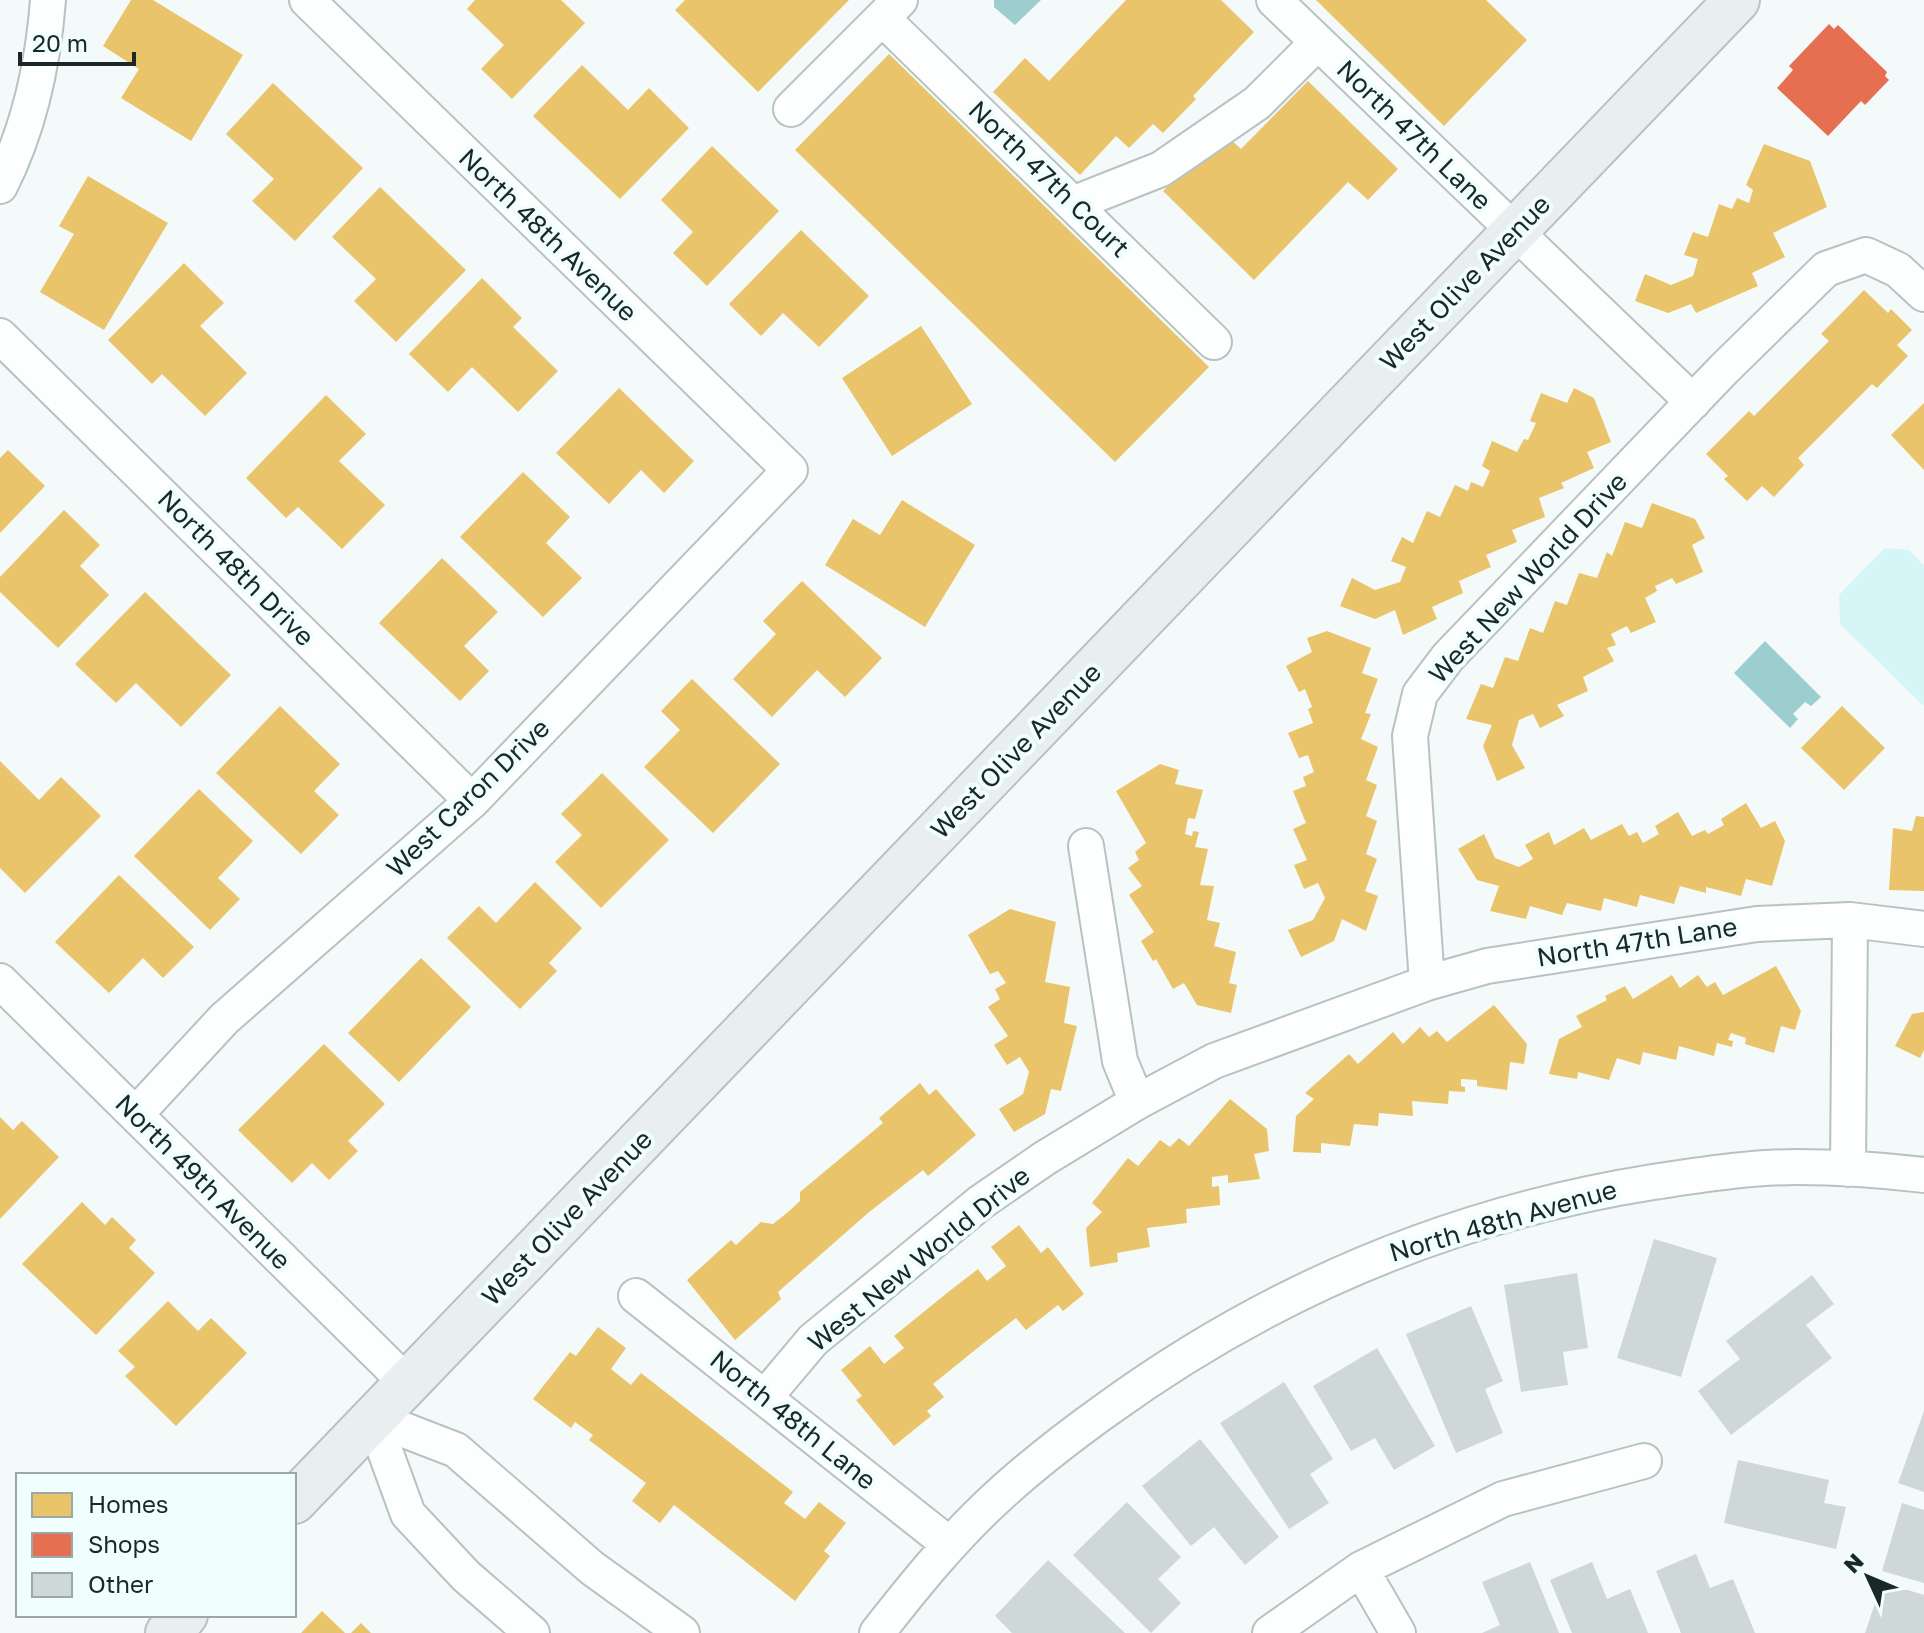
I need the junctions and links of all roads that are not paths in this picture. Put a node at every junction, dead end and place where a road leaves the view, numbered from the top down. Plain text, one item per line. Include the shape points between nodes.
1 (48, 0) edge
2 (307, 0) edge
3 (1274, 0) edge
4 (1737, 0) edge
5 (891, 9) edge
6 (1318, 42) junction
7 (791, 109) dead end
8 (0, 186) edge
9 (1075, 203) junction
10 (1515, 231) junction
11 (1924, 294) edge
12 (0, 336) edge
13 (1214, 342) dead end
14 (1693, 402) junction
15 (790, 470) joint
16 (472, 801) junction
17 (1086, 846) dead end
18 (1850, 920) junction
19 (1924, 929) edge
20 (0, 981) edge
21 (1427, 983) junction
22 (1137, 1102) junction
23 (136, 1114) junction
24 (1848, 1169) junction
25 (1924, 1175) edge
26 (636, 1296) dead end
27 (406, 1382) junction
28 (765, 1397) junction
29 (373, 1418) junction
30 (1644, 1461) dead end
31 (296, 1499) edge
32 (950, 1545) junction
33 (1361, 1569) junction
34 (183, 1617) edge
35 (168, 1633) edge
36 (532, 1633) edge
37 (682, 1633) edge
38 (877, 1633) edge
39 (1270, 1633) edge
40 (1398, 1633) edge

1 - 8 street via 32,104
2 - 15 street, North 48th Avenue
3 - 6 street, North 47th Lane
4 - 10 main road, West Olive Avenue
5 - 7 street
5 - 9 street, North 47th Court
6 - 9 street via 1257,103 1161,169
6 - 10 street, North 47th Lane
9 - 13 street, North 47th Court
10 - 14 street, North 47th Lane
10 - 27 main road, West Olive Avenue
11 - 14 street, West New World Drive via 1898,270 1866,255 1826,269
12 - 16 street, North 48th Drive
14 - 21 street, West New World Drive via 1448,657 1420,694 1410,736
15 - 16 street, West Caron Drive
16 - 23 street, West Caron Drive via 224,1019
17 - 22 street via 1120,1061
18 - 19 street, North 47th Lane
18 - 21 street, North 47th Lane via 1742,926 1487,966
18 - 24 street
20 - 23 street, North 49th Avenue
21 - 22 street, West New World Drive via 1214,1061
22 - 28 street, West New World Drive via 981,1202 813,1340
23 - 27 street, North 49th Avenue
24 - 25 street, North 48th Avenue
24 - 32 street, North 48th Avenue via 1716,1172 1596,1191 1378,1256 1268,1307 1160,1370 1064,1441
26 - 28 street, North 48th Lane
27 - 29 main road, West Olive Avenue
28 - 32 street, North 48th Lane
29 - 31 main road, West Olive Avenue
29 - 36 street via 408,1514 466,1576
29 - 37 street via 456,1450 592,1568
30 - 33 street via 1503,1499
32 - 38 street, North 48th Avenue
33 - 39 street
33 - 40 street
34 - 35 main road

